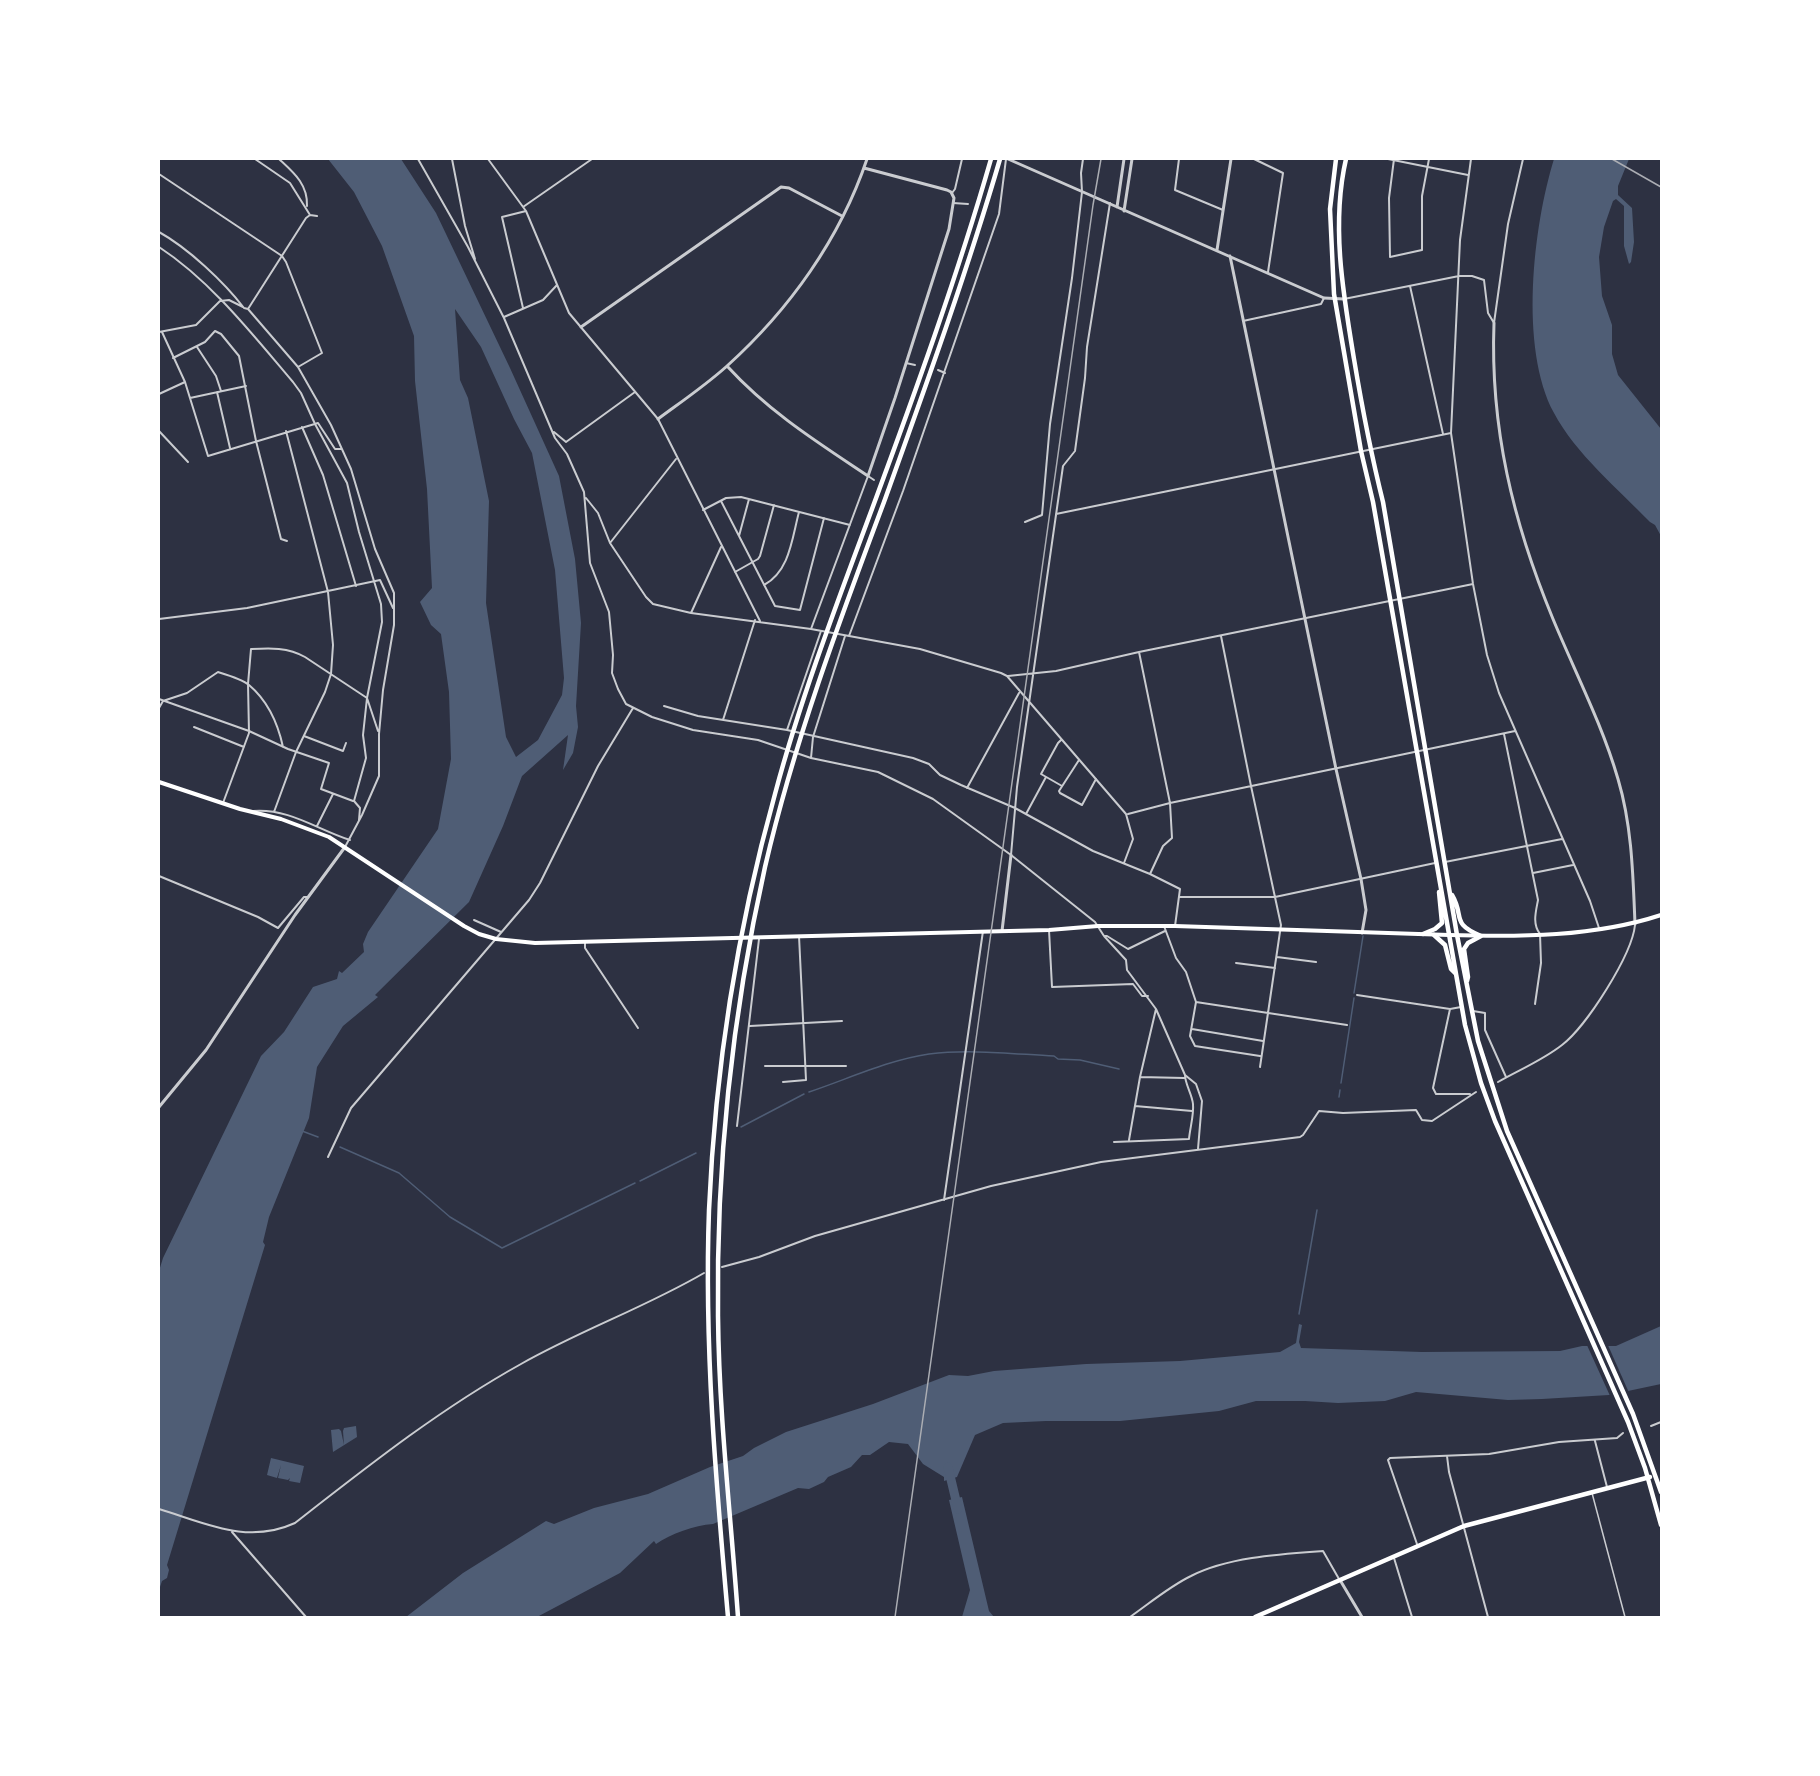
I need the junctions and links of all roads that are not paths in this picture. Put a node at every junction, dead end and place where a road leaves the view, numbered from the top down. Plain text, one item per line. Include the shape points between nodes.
1 (255, 159) edge
2 (279, 159) edge
3 (418, 159) edge
4 (452, 159) edge
5 (488, 159) edge
6 (592, 159) edge
7 (867, 159) edge
8 (962, 159) edge
9 (992, 159) edge
10 (1000, 159) edge
11 (1007, 159) edge
12 (1083, 159) edge
13 (1124, 159) edge
14 (1132, 159) edge
15 (1179, 159) edge
16 (1231, 159) edge
17 (1254, 159) edge
18 (1336, 159) edge
19 (1346, 159) edge
20 (1388, 159) edge
21 (1429, 159) edge
22 (1471, 159) edge
23 (1523, 159) edge
24 (1014, 160) edge
25 (1394, 160) edge
26 (1427, 167) junction
27 (864, 168) junction
28 (159, 174) edge
29 (1468, 175) junction
30 (1082, 192) junction
31 (952, 193) junction
32 (953, 203) junction
33 (1110, 203) junction
34 (968, 204) dead end
35 (523, 207) junction
36 (1117, 207) junction
37 (306, 208) junction
38 (1223, 210) junction
39 (526, 211) junction
40 (994, 211) dead end
41 (1124, 211) junction
42 (999, 214) junction
43 (310, 215) junction
44 (317, 216) dead end
45 (842, 216) junction
46 (159, 232) edge
47 (159, 247) edge
48 (1217, 250) junction
49 (282, 256) junction
50 (1230, 256) junction
51 (476, 262) junction
52 (1268, 272) junction
53 (1459, 276) junction
54 (558, 285) junction
55 (1410, 286) junction
56 (1324, 298) junction
57 (1335, 299) junction
58 (1344, 299) junction
59 (220, 301) junction
60 (244, 308) junction
61 (523, 308) junction
62 (248, 309) junction
63 (504, 318) junction
64 (1243, 321) junction
65 (1494, 323) junction
66 (581, 327) junction
67 (161, 332) edge
68 (197, 347) junction
69 (173, 358) junction
70 (906, 363) junction
71 (915, 365) dead end
72 (727, 366) junction
73 (298, 367) junction
74 (938, 370) dead end
75 (945, 374) junction
76 (184, 382) junction
77 (246, 386) junction
78 (221, 391) junction
79 (217, 392) junction
80 (635, 392) junction
81 (159, 394) edge
82 (190, 398) junction
83 (658, 419) junction
84 (315, 423) junction
85 (302, 427) junction
86 (552, 430) junction
87 (159, 431) edge
88 (286, 431) junction
89 (1451, 433) junction
90 (1443, 434) junction
91 (256, 441) junction
92 (230, 449) junction
93 (342, 450) junction
94 (1369, 450) junction
95 (1361, 451) junction
96 (676, 459) junction
97 (188, 462) dead end
98 (1275, 469) junction
99 (868, 476) junction
100 (874, 480) dead end
101 (585, 497) junction
102 (749, 499) junction
103 (721, 501) junction
104 (774, 505) junction
105 (704, 510) junction
106 (799, 512) junction
107 (1056, 514) junction
108 (824, 518) junction
109 (1024, 522) dead end
110 (850, 525) junction
111 (739, 536) junction
112 (287, 541) dead end
113 (610, 543) junction
114 (722, 546) junction
115 (752, 563) junction
116 (735, 572) junction
117 (374, 582) junction
118 (1473, 584) junction
119 (764, 585) junction
120 (356, 586) junction
121 (328, 592) junction
122 (1400, 599) junction
123 (1390, 601) junction
124 (393, 609) junction
125 (691, 613) junction
126 (159, 619) edge
127 (1306, 619) junction
128 (755, 621) junction
129 (760, 622) junction
130 (811, 629) junction
131 (821, 631) junction
132 (845, 636) junction
133 (849, 636) junction
134 (1221, 636) junction
135 (1139, 652) junction
136 (1033, 673) junction
137 (331, 674) junction
138 (1007, 676) junction
139 (248, 684) junction
140 (1020, 692) junction
141 (367, 698) junction
142 (159, 699) edge
143 (164, 700) junction
144 (1029, 703) junction
145 (664, 706) dead end
146 (159, 708) edge
147 (633, 708) junction
148 (723, 720) junction
149 (194, 727) dead end
150 (787, 730) junction
151 (249, 731) junction
152 (1515, 732) junction
153 (379, 734) junction
154 (1504, 734) junction
155 (304, 736) junction
156 (813, 737) junction
157 (1061, 740) junction
158 (345, 743) dead end
159 (244, 747) junction
160 (283, 747) junction
161 (1427, 751) junction
162 (296, 752) junction
163 (1417, 753) junction
164 (811, 758) junction
165 (1078, 760) junction
166 (1336, 769) junction
167 (1046, 777) junction
168 (1096, 779) junction
169 (161, 782) edge
170 (1062, 786) junction
171 (1251, 786) junction
172 (159, 788) edge
173 (968, 788) junction
174 (333, 794) junction
175 (354, 801) junction
176 (1170, 802) junction
177 (223, 803) junction
178 (1015, 808) junction
179 (248, 811) junction
180 (274, 812) junction
181 (1026, 814) junction
182 (1126, 814) junction
183 (359, 820) junction
184 (317, 825) junction
185 (1562, 839) junction
186 (350, 840) junction
187 (1527, 845) junction
188 (345, 847) junction
189 (1011, 855) junction
190 (1445, 862) junction
191 (1124, 863) junction
192 (1436, 863) junction
193 (1573, 865) junction
194 (1533, 873) junction
195 (1150, 874) junction
196 (159, 876) edge
197 (1361, 879) junction
198 (1440, 883) junction
199 (1450, 892) junction
200 (308, 897) junction
201 (1180, 897) junction
202 (1275, 897) junction
203 (1661, 915) edge
204 (474, 920) dead end
205 (1635, 924) junction
206 (1098, 926) junction
207 (1175, 926) junction
208 (1165, 928) junction
209 (1049, 930) junction
210 (1281, 930) junction
211 (1600, 930) junction
212 (983, 931) junction
213 (1002, 931) junction
214 (501, 932) junction
215 (1362, 933) junction
216 (1540, 933) junction
217 (1423, 934) junction
218 (1434, 935) junction
219 (1449, 935) junction
220 (1457, 935) junction
221 (759, 936) junction
222 (799, 936) junction
223 (1104, 936) junction
224 (1481, 936) junction
225 (496, 939) junction
226 (585, 943) junction
227 (1277, 957) junction
228 (1316, 962) dead end
229 (1236, 963) dead end
230 (1275, 968) junction
231 (1456, 974) junction
232 (1466, 984) junction
233 (1357, 995) dead end
234 (1148, 996) junction
235 (1196, 1002) junction
236 (1535, 1004) dead end
237 (1461, 1007) junction
238 (1156, 1009) junction
239 (1449, 1009) junction
240 (1471, 1011) junction
241 (1268, 1013) junction
242 (842, 1021) dead end
243 (803, 1023) junction
244 (1347, 1025) dead end
245 (750, 1026) junction
246 (638, 1028) dead end
247 (1192, 1029) junction
248 (1264, 1041) junction
249 (1261, 1056) junction
250 (765, 1066) dead end
251 (805, 1066) junction
252 (846, 1066) dead end
253 (1260, 1067) dead end
254 (1140, 1077) junction
255 (1185, 1077) junction
256 (1506, 1077) junction
257 (783, 1082) dead end
258 (1498, 1082) dead end
259 (1476, 1092) dead end
260 (1471, 1094) junction
261 (1135, 1106) junction
262 (159, 1107) edge
263 (1193, 1111) junction
264 (737, 1126) dead end
265 (1129, 1140) junction
266 (1114, 1142) dead end
267 (1198, 1149) junction
268 (328, 1157) dead end
269 (944, 1200) junction
270 (722, 1267) dead end
271 (704, 1273) dead end
272 (1661, 1422) edge
273 (1651, 1426) dead end
274 (1623, 1433) dead end
275 (1595, 1441) junction
276 (1447, 1456) junction
277 (1658, 1475) edge
278 (1648, 1477) junction
279 (1607, 1488) junction
280 (1661, 1492) edge
281 (1592, 1493) junction
282 (159, 1509) edge
283 (1661, 1525) edge
284 (1464, 1526) junction
285 (232, 1532) junction
286 (1418, 1547) junction
287 (1394, 1558) junction
288 (1340, 1580) junction
289 (306, 1617) edge
290 (728, 1617) edge
291 (738, 1617) edge
292 (1130, 1617) edge
293 (1255, 1617) edge
294 (1362, 1617) edge
295 (1412, 1617) edge
296 (1488, 1617) edge
297 (1625, 1617) edge

1 - 37 street via 290,183
2 - 37 street via 301,182
3 - 51 street
4 - 51 street
5 - 35 street
6 - 35 street
7 - 27 street
8 - 31 street
9 - 290 highway via 953,282 828,626 785,759 736,965 716,1107 709,1213 711,1369
10 - 291 highway via 961,285 837,628 794,761 745,967 724,1119 718,1214 722,1421
11 - 24 street
11 - 42 street
12 - 30 street
13 - 36 street
14 - 41 street
15 - 38 street via 1175,190
16 - 38 street
17 - 52 street via 1282,172
18 - 57 highway via 1330,208
19 - 58 highway via 1339,208
20 - 25 street
21 - 26 street
22 - 29 street
23 - 65 street via 1508,224
24 - 30 street
25 - 26 street
25 - 26 street via 1389,198 1390,257 1422,250 1422,196
26 - 29 street
27 - 31 street
27 - 45 street
28 - 49 street
29 - 53 street
30 - 33 street
30 - 109 street via 1050,424 1042,515
31 - 32 street
32 - 34 street
32 - 70 street via 946,239
33 - 36 street
33 - 107 street via 1075,451 1063,466
35 - 39 street
36 - 41 street
37 - 43 street
38 - 48 street
39 - 54 street
39 - 61 street via 502,217
40 - 42 street
41 - 48 street
42 - 75 street
43 - 44 street
43 - 49 street
45 - 66 street via 781,187
45 - 72 street via 794,293
46 - 60 street via 214,276
47 - 59 street
48 - 50 street
49 - 62 street
49 - 73 street via 322,353
50 - 52 street
50 - 64 street
51 - 63 street
52 - 56 street
53 - 55 street
53 - 65 street via 1484,280 1488,313
53 - 89 street
54 - 61 street via 543,300
54 - 66 street via 569,313
55 - 58 street
55 - 90 street
56 - 57 street
56 - 64 street via 1321,304
57 - 58 street
57 - 95 highway
58 - 94 highway
59 - 60 street via 229,300
59 - 67 street via 196,325
59 - 84 street via 293,382
60 - 62 street
61 - 63 street
62 - 73 street
63 - 86 street
64 - 98 street
65 - 205 street via 1497,411 1511,495 1539,584 1618,779 1630,837
66 - 80 street
67 - 69 street
68 - 69 street
68 - 77 street via 215,331 221,334 237,351
68 - 78 street
69 - 76 street
70 - 71 street
70 - 99 street
72 - 83 street
72 - 99 street via 749,391 785,421
73 - 93 street
74 - 75 street
75 - 133 street
76 - 81 street
76 - 82 street
77 - 78 street
77 - 91 street
78 - 79 street
79 - 82 street
79 - 92 street
80 - 83 street
80 - 86 street via 566,442
82 - 92 street via 208,456
83 - 96 street
84 - 85 street
84 - 93 street via 322,427 335,449
84 - 117 street via 347,483
85 - 88 street
85 - 120 street via 323,476
86 - 101 street
87 - 97 street
88 - 91 street
88 - 121 street
89 - 90 street
89 - 118 street
90 - 94 street
91 - 92 street
91 - 112 street via 281,539
93 - 124 street via 394,593
94 - 95 street
94 - 122 highway via 1383,502
95 - 98 street
95 - 123 highway
96 - 105 street
96 - 113 street
98 - 107 street
98 - 127 street
99 - 100 street
99 - 110 street
101 - 113 street via 598,513
101 - 147 street via 590,563 609,612 612,673 626,704
102 - 103 street via 731,497
102 - 104 street
102 - 111 street
103 - 105 street
103 - 111 street
104 - 106 street
104 - 115 street via 762,552
105 - 114 street
106 - 108 street
106 - 119 street via 782,570
107 - 136 street
108 - 110 street
108 - 119 street via 800,610 775,606
110 - 130 street
111 - 115 street
113 - 125 street via 653,604
114 - 116 street
114 - 125 street
115 - 116 street
115 - 119 street
116 - 129 street
117 - 120 street
117 - 124 street via 380,580
117 - 141 street via 382,622
118 - 122 street
118 - 152 street via 1487,655
120 - 121 street
121 - 126 street via 247,608
121 - 137 street via 333,627
122 - 123 street
122 - 161 highway
123 - 127 street
123 - 163 highway
124 - 153 street
125 - 128 street
127 - 134 street
127 - 166 street
128 - 129 street
128 - 148 street
129 - 130 street
130 - 131 street
131 - 132 street
131 - 150 street
132 - 133 street
132 - 156 street
133 - 138 street via 921,649
134 - 135 street
134 - 171 street
135 - 136 street
135 - 176 street
136 - 138 street
136 - 144 street
137 - 139 street via 296,652 250,649
137 - 141 street
137 - 155 street
138 - 140 street
139 - 143 street via 218,672 187,693
139 - 151 street
139 - 160 street via 272,713
140 - 144 street
140 - 173 street
141 - 153 street
141 - 175 street via 363,735 366,758
142 - 143 street
143 - 146 street
143 - 151 street
144 - 157 street
144 - 178 street
145 - 148 street
147 - 164 street via 693,730 758,740
147 - 214 street via 598,766 540,883
148 - 150 street
149 - 159 street
150 - 156 street
151 - 159 street
151 - 160 street
152 - 154 street
152 - 185 street
153 - 183 street via 379,776
154 - 161 street
154 - 187 street
155 - 158 street via 343,751
155 - 162 street
156 - 164 street
156 - 173 street via 913,758
157 - 165 street
157 - 167 street via 1041,771
159 - 177 street
160 - 162 street
161 - 163 street
161 - 190 highway
162 - 174 street via 329,763 321,789
162 - 180 street
163 - 166 street
163 - 192 highway
164 - 189 street via 878,772 933,799
165 - 168 street
165 - 170 street
166 - 171 street
166 - 197 street
167 - 170 street
167 - 181 street
168 - 170 street via 1082,805 1060,793
168 - 182 street
169 - 172 street
169 - 177 main road
171 - 176 street
171 - 202 street
173 - 178 street
174 - 175 street
174 - 184 street
175 - 183 street via 360,808
176 - 182 street
176 - 195 street via 1172,838 1163,846
177 - 179 main road
178 - 181 street
178 - 189 street
179 - 180 street
179 - 188 main road via 281,819
180 - 184 street
181 - 191 street via 1093,851
182 - 191 street via 1132,839
183 - 186 street
184 - 186 street
185 - 187 street
185 - 193 street
186 - 188 street
187 - 190 street
187 - 194 street
188 - 200 street
188 - 225 main road via 464,926
189 - 206 street
189 - 213 street
190 - 199 highway
191 - 195 street
192 - 197 street
192 - 198 highway
193 - 194 street
193 - 211 street
194 - 216 street
195 - 201 street via 1180,889
196 - 200 street via 278,928 303,897
197 - 202 street
197 - 215 street via 1366,910
198 - 217 highway via 1442,923
198 - 219 highway
199 - 220 highway
199 - 224 highway via 1459,922
200 - 262 street via 206,1050
201 - 202 street
201 - 207 street
202 - 210 street
203 - 205 main road
204 - 214 street
205 - 211 main road
205 - 256 street via 1630,943 1606,989 1569,1040
206 - 208 main road
206 - 209 main road
206 - 223 street
207 - 208 main road
207 - 210 main road
208 - 223 street via 1128,949
208 - 235 street
209 - 213 main road
209 - 234 street via 1052,987 1133,984 1142,996
210 - 215 main road
210 - 227 street
211 - 216 main road
212 - 213 main road
212 - 222 main road
212 - 269 street
214 - 225 street
215 - 217 main road
216 - 224 main road
216 - 236 street via 1541,963
217 - 218 main road
218 - 219 main road
218 - 231 highway via 1445,945
219 - 220 main road
219 - 231 highway
220 - 224 main road
220 - 232 highway
221 - 222 main road
221 - 226 main road
221 - 245 street
222 - 243 street
223 - 234 street
224 - 232 highway via 1464,949
225 - 226 main road
225 - 268 street via 351,1108
226 - 246 street
227 - 228 street
227 - 230 street
229 - 230 street
230 - 241 street
231 - 237 highway
232 - 240 highway
233 - 239 street
234 - 238 street
235 - 241 street
235 - 247 street
237 - 239 street
237 - 278 highway via 1491,1112 1626,1416
238 - 254 street
238 - 255 street
239 - 260 street via 1433,1088 1436,1094
240 - 256 street via 1485,1013 1485,1030
240 - 277 highway via 1498,1107 1520,1163
241 - 244 street
241 - 248 street
242 - 243 street
243 - 245 street
243 - 251 street
245 - 264 street
247 - 248 street
247 - 249 street via 1191,1041 1196,1046
248 - 249 street
249 - 253 street
250 - 251 street
251 - 252 street
251 - 257 street via 806,1080
254 - 255 street
254 - 261 street
255 - 263 street
255 - 267 street via 1196,1084 1202,1101
256 - 258 street
259 - 260 street
260 - 267 street via 1432,1121 1422,1120 1416,1110 1319,1111 1300,1137
261 - 263 street
261 - 265 street
263 - 265 street via 1189,1139
265 - 266 street
267 - 269 street via 1101,1162
269 - 270 street
271 - 285 street via 483,1387 407,1437 295,1523 265,1532
272 - 273 street
274 - 275 street via 1617,1438
275 - 276 street
275 - 279 street
276 - 284 street
276 - 286 street via 1388,1460
277 - 278 highway
277 - 280 highway
278 - 279 highway
278 - 283 highway
279 - 281 highway
281 - 284 highway
281 - 297 lane
282 - 285 street
284 - 286 highway
284 - 296 street
285 - 289 street
286 - 287 highway
287 - 288 highway
287 - 295 street
288 - 292 street via 1323,1551 1253,1559 1191,1576
288 - 293 highway
288 - 294 street

